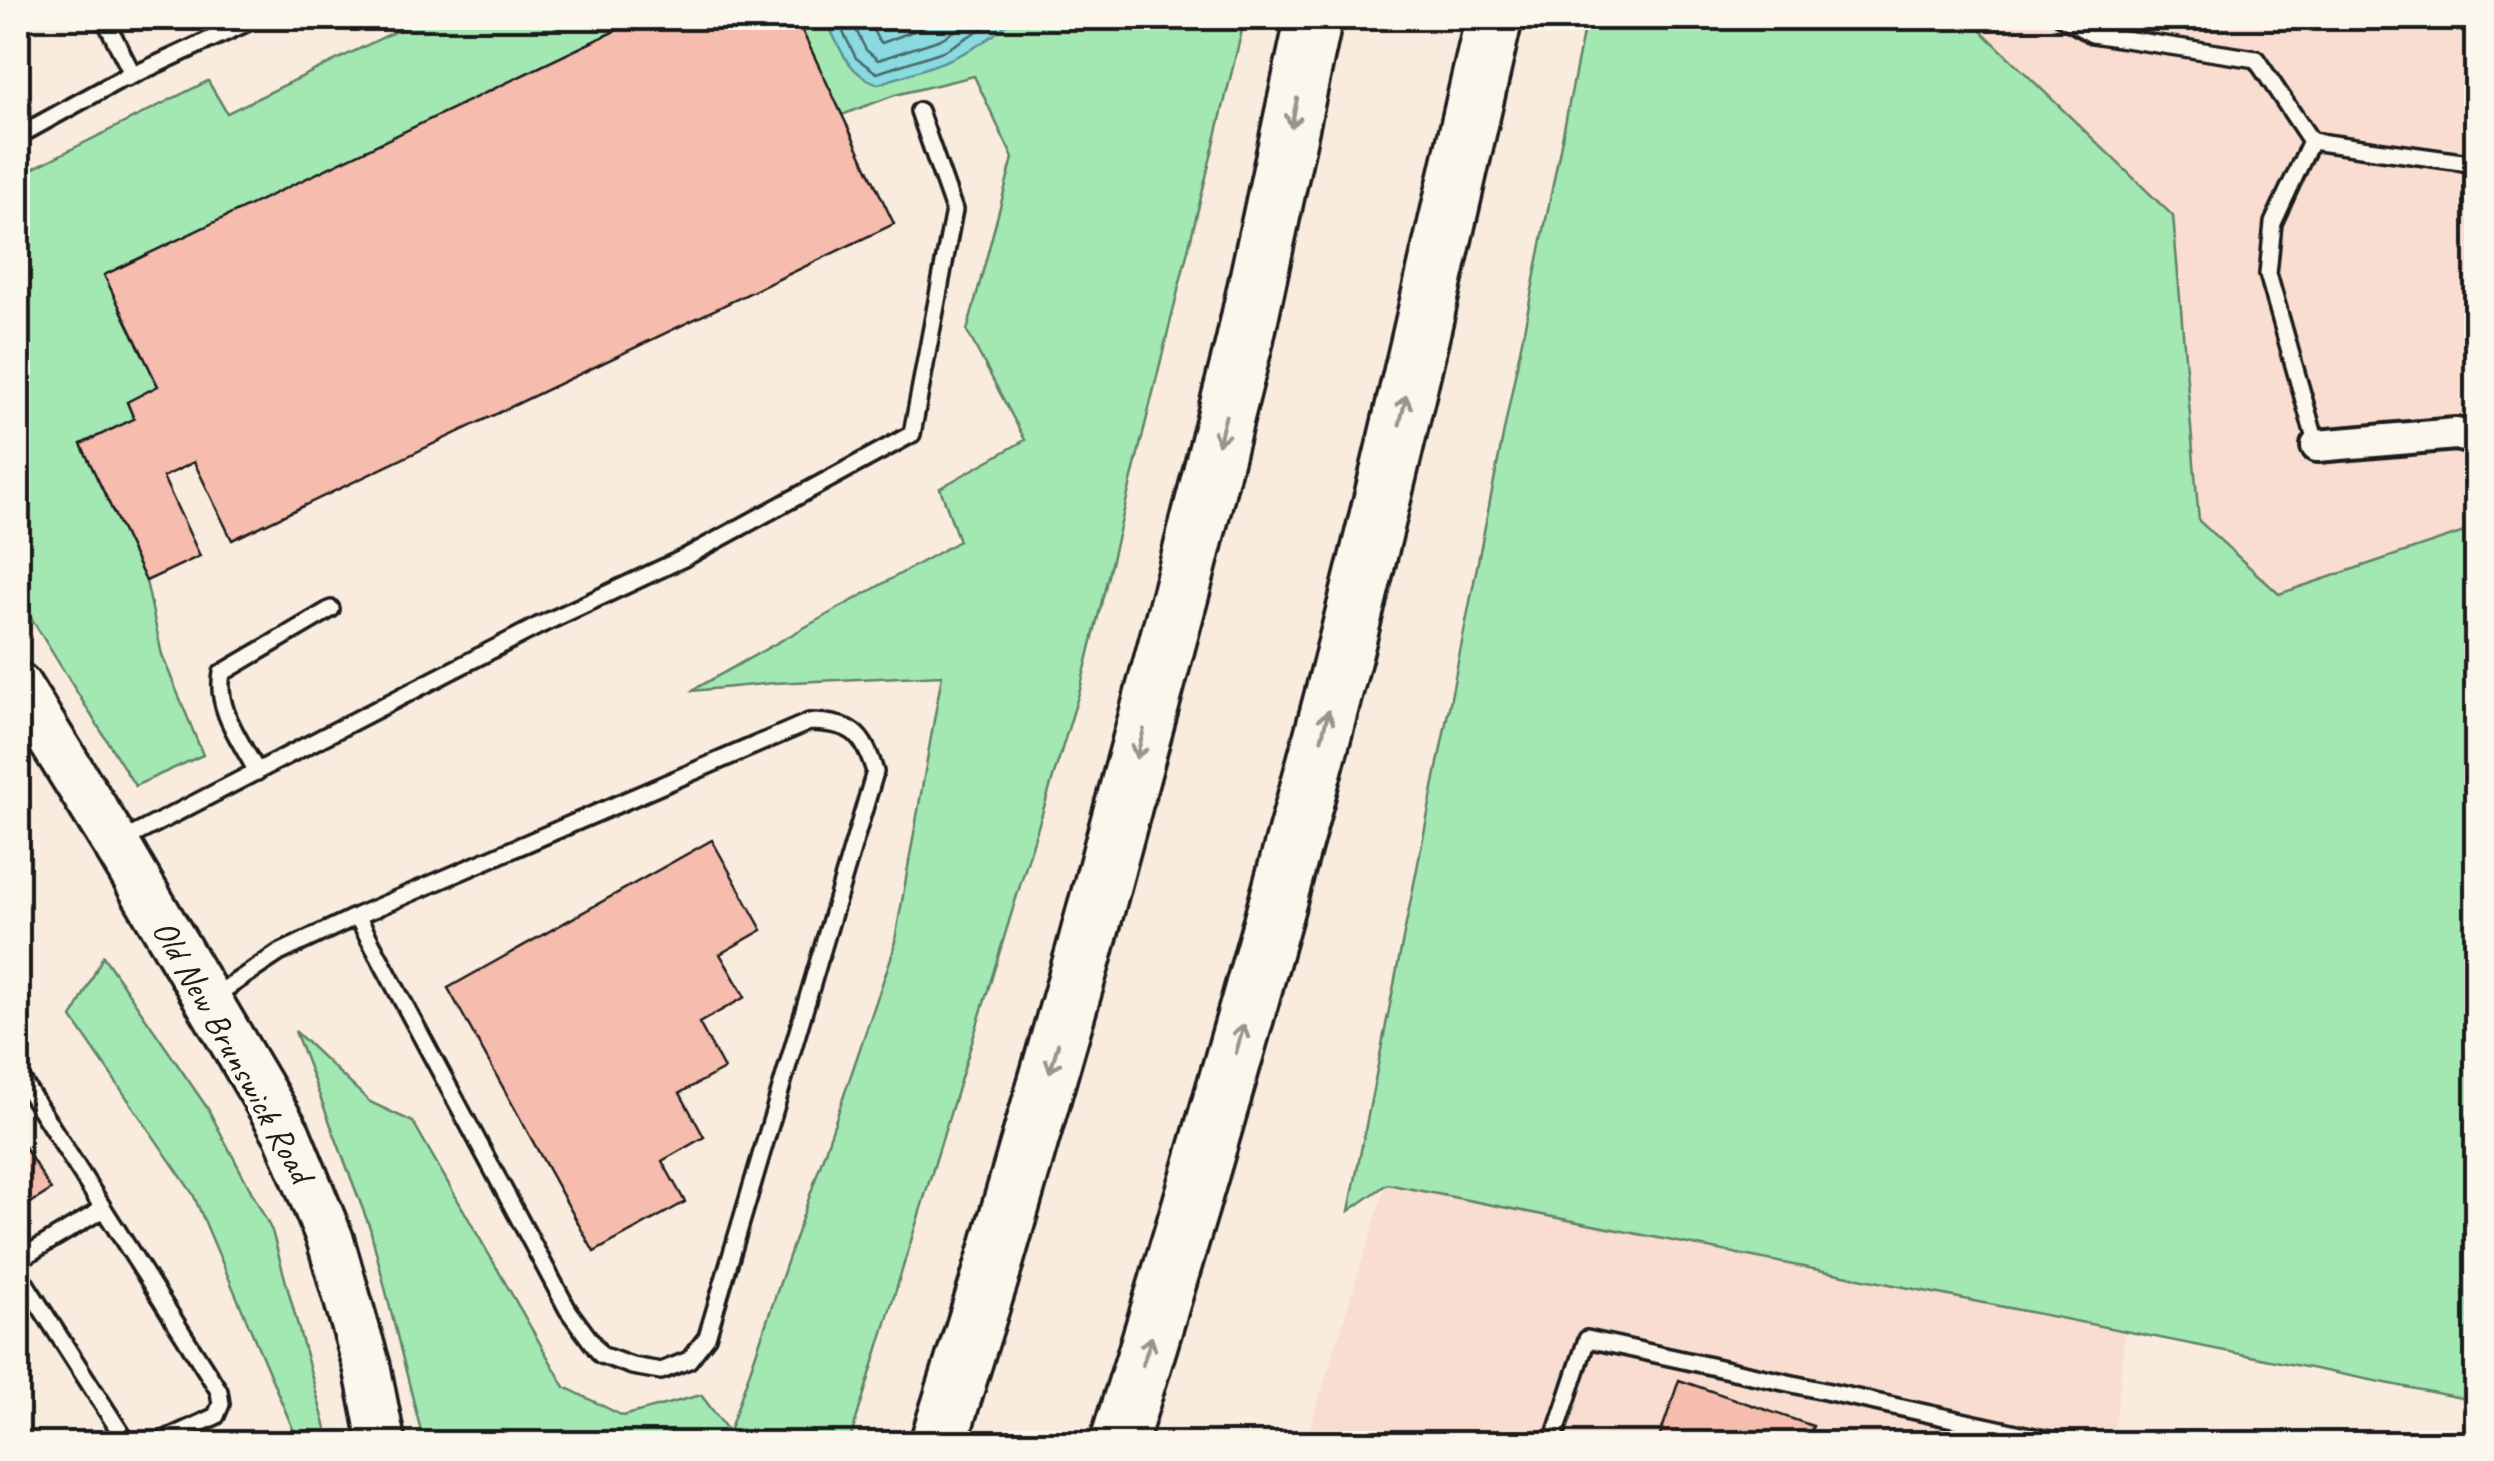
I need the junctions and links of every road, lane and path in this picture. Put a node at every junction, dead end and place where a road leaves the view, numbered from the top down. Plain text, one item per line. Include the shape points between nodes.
1 (104, 18) edge
2 (257, 18) edge
3 (1314, 18) edge
4 (1494, 18) edge
5 (2064, 18) edge
6 (110, 86) junction
7 (919, 111) dead end
8 (18, 136) edge
9 (2312, 141) junction
10 (2476, 164) edge
11 (2476, 438) edge
12 (2316, 446) joint
13 (332, 610) dead end
14 (18, 686) edge
15 (257, 772) junction
16 (116, 844) junction
17 (357, 916) junction
18 (209, 999) junction
19 (18, 1074) edge
20 (104, 1209) junction
21 (18, 1260) edge
22 (18, 1272) edge
23 (128, 1444) edge
24 (155, 1444) edge
25 (382, 1444) edge
26 (938, 1444) edge
27 (1118, 1444) edge
28 (1552, 1444) edge
29 (2067, 1444) edge

1 - 6 lane via 132,73
2 - 6 lane
3 -> 26 highway via 1244,344 1186,573 1084,953
27 -> 4 highway via 1319,750
5 - 9 lane via 2092,34 2256,59
6 - 8 lane
7 - 15 lane via 954,210 912,434 684,558
9 - 10 lane
9 - 12 lane via 2273,223 2268,274
11 - 12 street
13 - 15 lane via 222,673 225,712
14 - 16 main road, Old New Brunswick Road
15 - 16 lane
16 - 18 main road, Old New Brunswick Road
17 - 17 lane via 809,722 850,728 868,746 875,772 870,790 707,1336 689,1360 661,1370 600,1354 568,1310
17 - 18 lane
18 - 25 main road, Old New Brunswick Road via 286,1134 330,1239
19 - 20 lane
20 - 21 lane
20 - 24 lane via 220,1391 216,1416
22 - 23 lane
28 - 29 lane via 1586,1338

